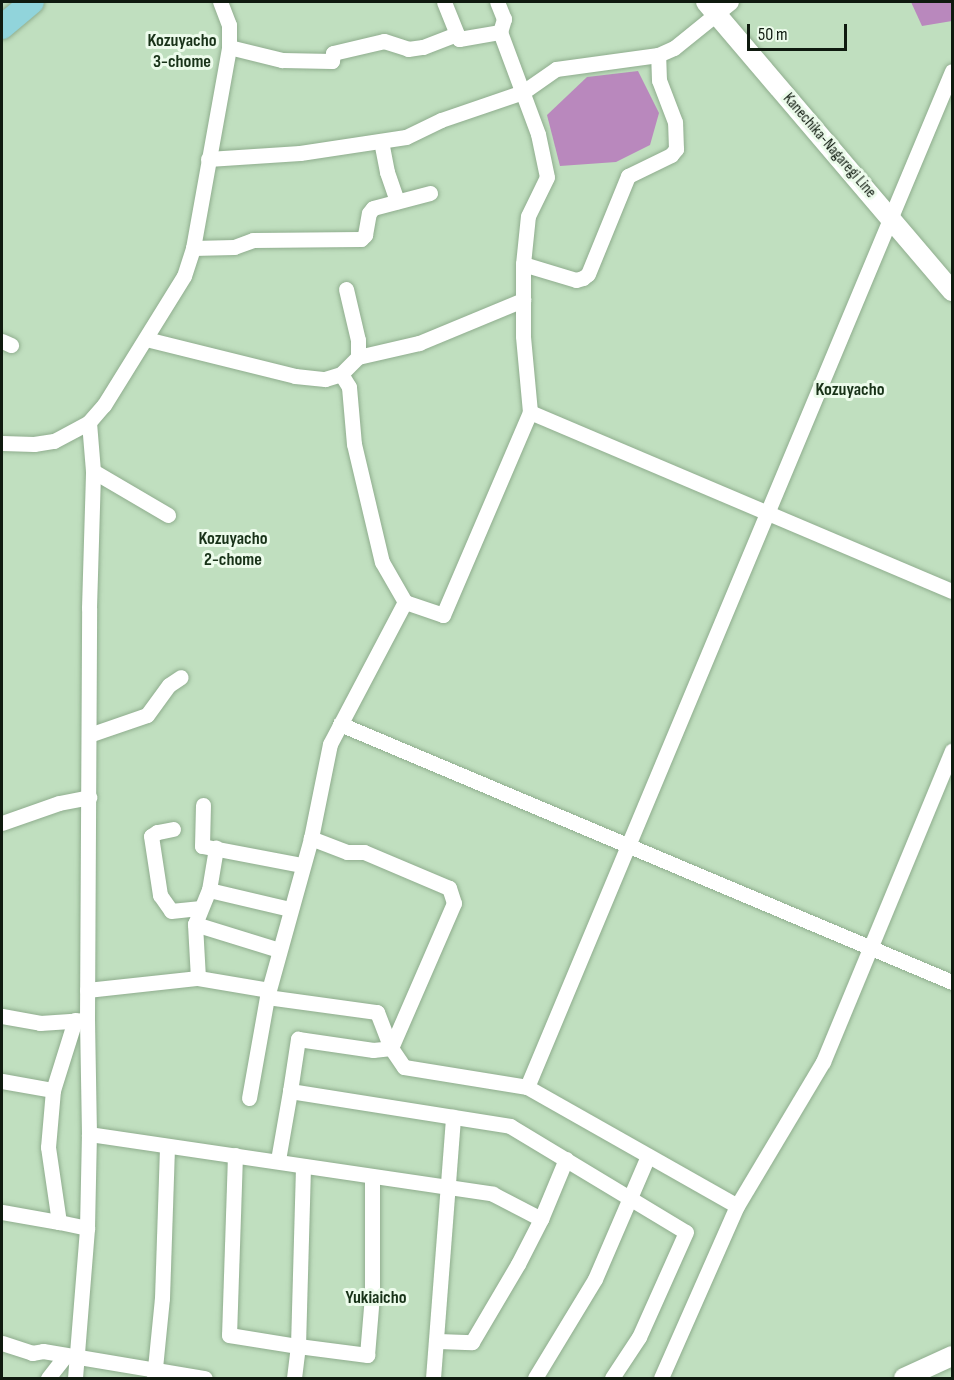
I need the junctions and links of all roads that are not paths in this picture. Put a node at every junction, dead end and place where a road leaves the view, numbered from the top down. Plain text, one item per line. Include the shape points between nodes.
1 (32, 2) edge
2 (220, 2) edge
3 (444, 2) edge
4 (497, 2) edge
5 (718, 6) edge
6 (2, 27) edge
7 (500, 32) junction
8 (457, 34) junction
9 (229, 47) junction
10 (658, 55) junction
11 (952, 71) edge
12 (523, 92) junction
13 (381, 141) junction
14 (208, 159) junction
15 (430, 193) dead end
16 (398, 201) junction
17 (891, 218) junction
18 (193, 248) junction
19 (523, 264) junction
20 (346, 289) dead end
21 (952, 291) edge
22 (523, 300) junction
23 (146, 339) junction
24 (358, 357) junction
25 (341, 374) junction
26 (530, 412) junction
27 (89, 422) junction
28 (2, 442) edge
29 (93, 471) junction
30 (168, 515) dead end
31 (768, 515) junction
32 (952, 591) edge
33 (405, 602) junction
34 (181, 677) dead end
35 (340, 724) junction
36 (89, 735) junction
37 (952, 751) edge
38 (89, 797) junction
39 (203, 805) dead end
40 (2, 823) edge
41 (173, 829) dead end
42 (311, 838) junction
43 (630, 846) junction
44 (216, 848) junction
45 (302, 865) junction
46 (209, 890) junction
47 (201, 908) junction
48 (290, 909) junction
49 (195, 924) junction
50 (871, 948) junction
51 (279, 950) junction
52 (198, 978) junction
53 (952, 982) edge
54 (87, 990) junction
55 (268, 993) junction
56 (2, 1016) edge
57 (81, 1020) junction
58 (391, 1047) junction
59 (2, 1081) edge
60 (527, 1087) junction
61 (53, 1090) junction
62 (290, 1091) junction
63 (249, 1098) dead end
64 (453, 1117) junction
65 (89, 1134) junction
66 (167, 1146) junction
67 (235, 1155) junction
68 (648, 1156) junction
69 (566, 1159) junction
70 (278, 1160) junction
71 (303, 1166) junction
72 (372, 1176) junction
73 (446, 1188) junction
74 (631, 1197) junction
75 (737, 1206) junction
76 (2, 1212) edge
77 (541, 1220) junction
78 (59, 1222) junction
79 (87, 1228) junction
80 (438, 1341) junction
81 (2, 1343) edge
82 (298, 1346) junction
83 (72, 1356) junction
84 (952, 1356) edge
85 (155, 1375) edge
86 (913, 1376) edge
87 (48, 1378) edge
88 (75, 1378) edge
89 (205, 1378) edge
90 (294, 1378) edge
91 (434, 1378) edge
92 (535, 1378) edge
93 (612, 1378) edge
94 (661, 1378) edge

1 - 6 main road
2 - 9 street via 229,25
3 - 8 street
4 - 7 street via 504,19
5 - 10 street via 674,48
5 - 17 street, Kanechika-Nagaregi Line
7 - 8 street via 459,39
7 - 12 street
8 - 9 street via 408,49 384,41 333,53 332,61 282,60
9 - 14 street
10 - 12 street via 556,69
10 - 19 street via 659,80 675,122 676,149 671,156 628,176 583,278 576,280
11 - 17 street
12 - 13 street via 441,120 406,137
12 - 19 street via 538,134 547,177 528,216
13 - 14 street via 300,153
13 - 16 street
14 - 18 street
15 - 16 street
16 - 18 street via 373,207 361,239 253,240 234,247
17 - 21 street, Kanechika-Nagaregi Line
17 - 31 street
18 - 23 street via 184,276
19 - 22 street
20 - 24 street
22 - 24 street via 419,343
22 - 26 street
23 - 25 street via 295,376 325,379
23 - 27 street
24 - 25 street
25 - 33 street via 349,387 354,444 382,562
26 - 31 street
26 - 33 street via 442,615
27 - 28 street via 54,441
27 - 29 street
29 - 30 street
29 - 36 street
31 - 32 street
31 - 43 street
33 - 35 street
34 - 36 street via 169,685 147,715
35 - 42 street via 330,744
35 - 43 street
36 - 38 street
37 - 50 street
38 - 40 street
38 - 54 street
39 - 44 street via 202,846
41 - 47 street via 151,836 160,895 171,910
42 - 45 street
42 - 58 street via 347,852 364,852 449,888 453,894 454,903
43 - 50 street
43 - 60 street
44 - 45 street
44 - 46 street
45 - 48 street
46 - 47 street
46 - 48 street
47 - 49 street
48 - 51 street
49 - 51 street
49 - 52 street
50 - 53 street
50 - 75 street via 823,1062
51 - 55 street
52 - 54 street
52 - 55 street
54 - 57 street
55 - 58 street via 377,1012
55 - 63 street
56 - 57 street via 40,1023
57 - 61 street
57 - 65 street
58 - 60 street via 404,1067
58 - 62 street via 373,1050 298,1039
59 - 61 street
60 - 68 street
61 - 78 street via 48,1147
62 - 64 street
62 - 70 street
64 - 69 street via 510,1126
64 - 73 street
65 - 66 street
65 - 79 street
66 - 67 street
66 - 85 street
67 - 70 street
67 - 82 street via 229,1335
68 - 74 street
68 - 75 street
69 - 74 street
69 - 77 street
70 - 71 street
71 - 72 street
71 - 82 street
72 - 73 street
72 - 82 street via 372,1296 367,1355
73 - 77 street via 493,1194
73 - 80 street
74 - 92 street via 595,1279
74 - 93 street via 686,1232 639,1337
75 - 94 street
76 - 78 street
77 - 80 street via 471,1341
78 - 79 street
79 - 83 street
80 - 91 street
81 - 83 street via 32,1353
82 - 90 street
83 - 85 street
83 - 87 street
83 - 88 street
84 - 86 street
85 - 89 street

